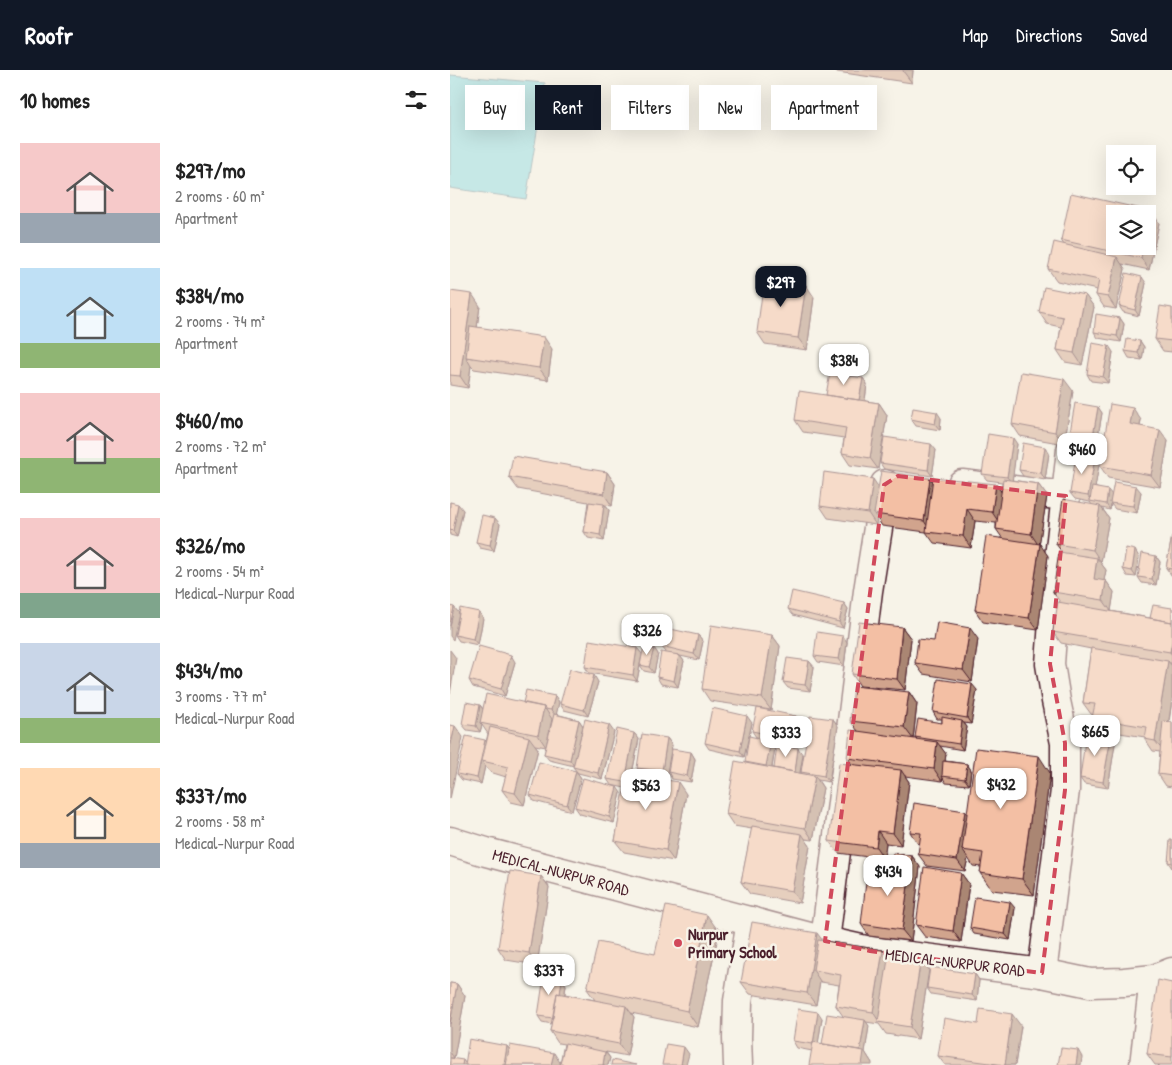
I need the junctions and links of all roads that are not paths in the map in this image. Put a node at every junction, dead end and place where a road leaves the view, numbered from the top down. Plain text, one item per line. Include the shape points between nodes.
1 (1071, 450) dead end
2 (908, 478) edge
3 (937, 481) edge
4 (1066, 496) junction
5 (450, 840) edge
6 (751, 921) junction
7 (825, 941) junction
8 (1042, 973) junction
9 (1163, 976) edge
10 (738, 1065) edge
11 (1144, 1065) edge

1 - 4 street
2 - 7 street via 898,476 884,485
3 - 4 street
4 - 8 street via 1054,593 1050,664 1065,743 1065,790
5 - 6 street, MEDICAL-NURPUR ROAD
6 - 7 street, MEDICAL-NURPUR ROAD
6 - 10 street via 738,1001
7 - 8 street, MEDICAL-NURPUR ROAD via 870,951
8 - 9 street, MEDICAL-NURPUR ROAD via 1090,983
9 - 11 street

